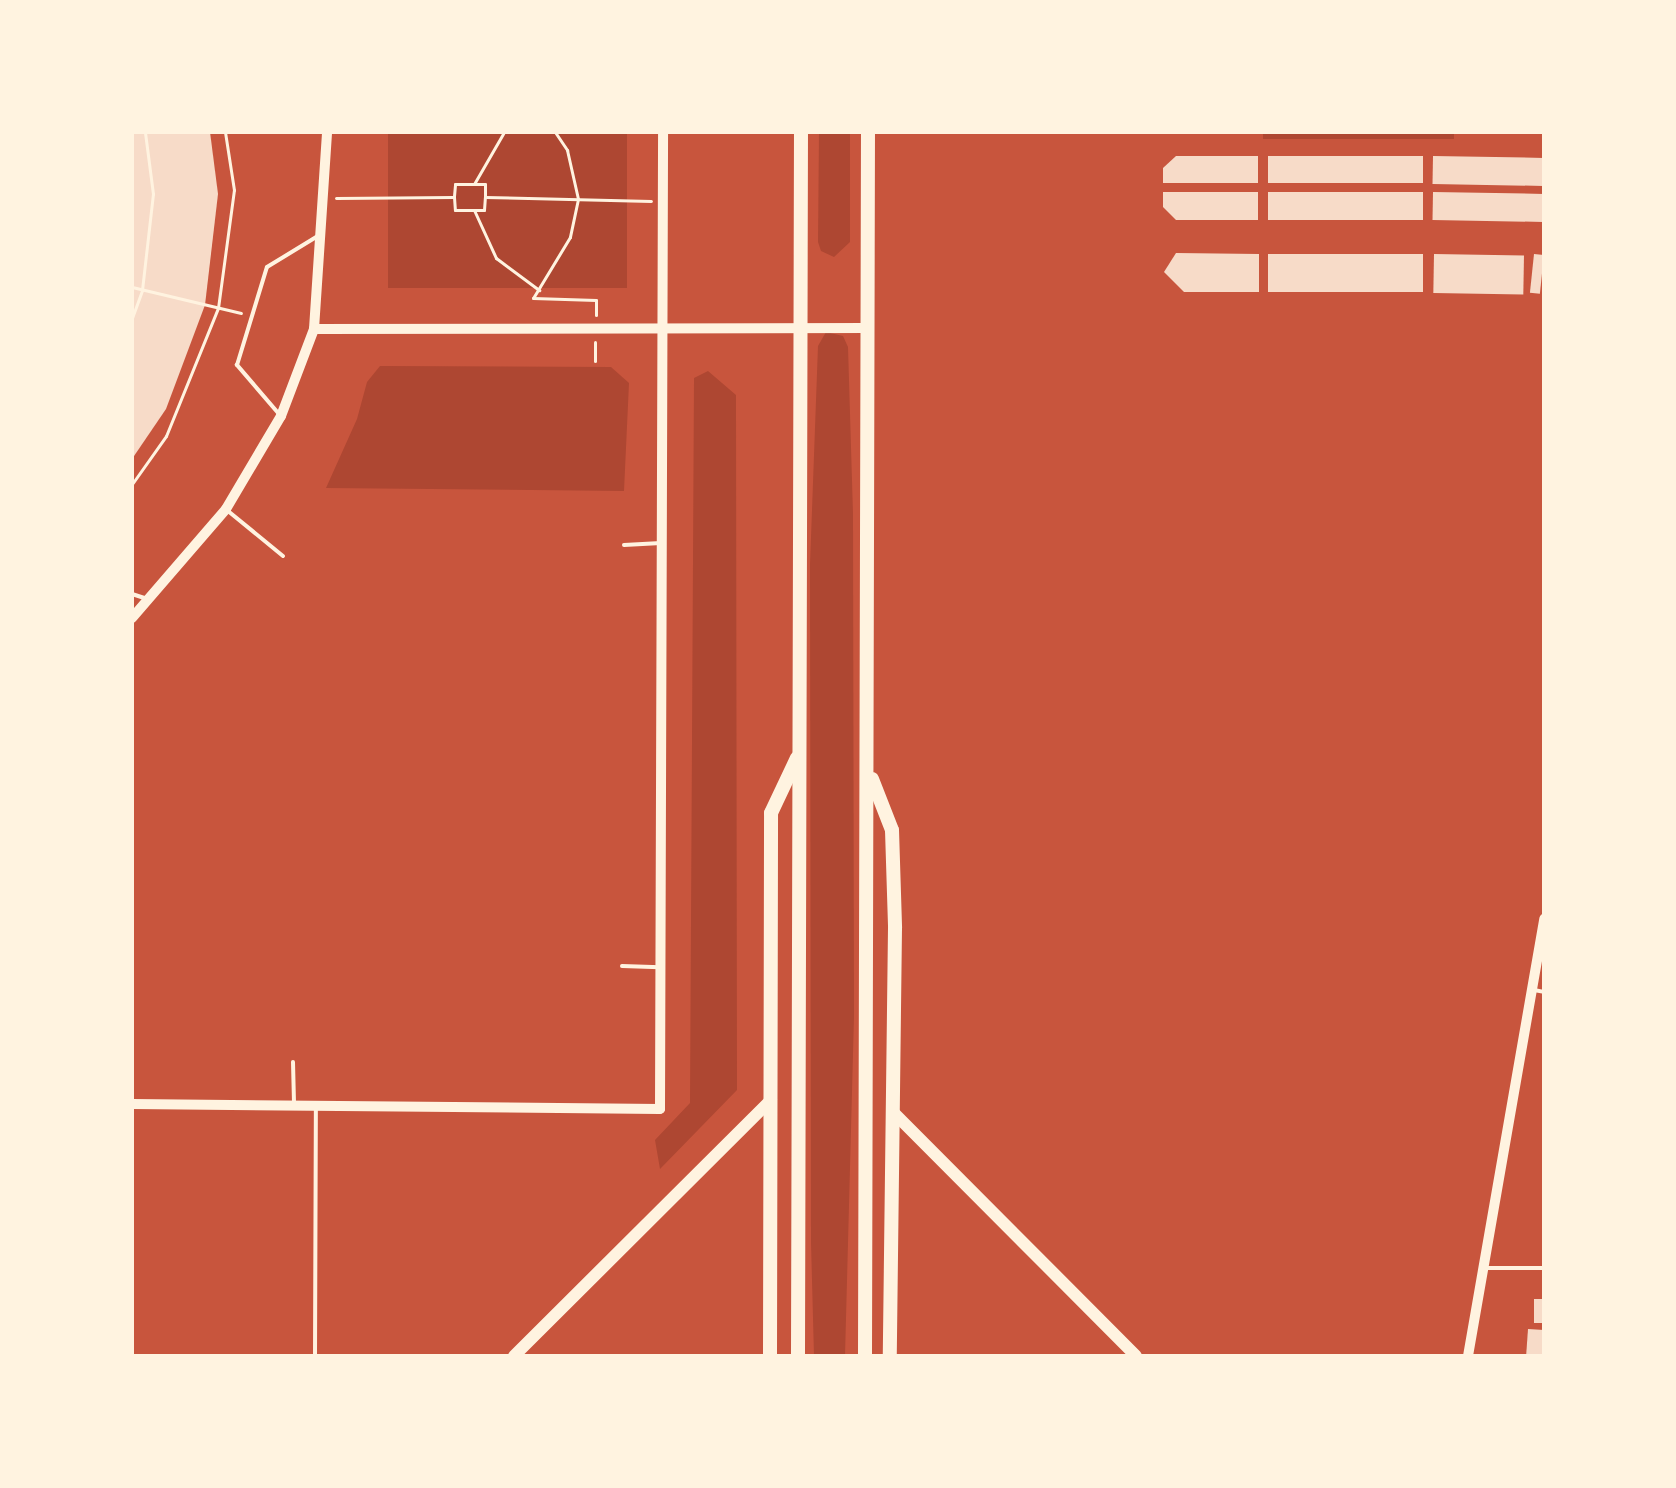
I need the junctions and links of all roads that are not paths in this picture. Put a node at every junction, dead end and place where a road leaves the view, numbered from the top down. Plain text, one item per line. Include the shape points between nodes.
1 (327, 132) edge
2 (663, 132) edge
3 (801, 132) edge
4 (868, 132) edge
5 (324, 233) junction
6 (868, 328) junction
7 (314, 329) junction
8 (801, 329) junction
9 (662, 331) junction
10 (281, 416) junction
11 (226, 509) junction
12 (661, 543) junction
13 (624, 545) dead end
14 (283, 556) dead end
15 (132, 594) edge
16 (151, 601) junction
17 (132, 618) edge
18 (799, 753) junction
19 (869, 771) junction
20 (1544, 919) edge
21 (622, 966) dead end
22 (660, 967) junction
23 (1532, 990) junction
24 (1544, 992) edge
25 (293, 1062) dead end
26 (771, 1100) junction
27 (294, 1103) junction
28 (132, 1104) edge
29 (316, 1104) junction
30 (893, 1112) junction
31 (1481, 1268) junction
32 (1544, 1268) edge
33 (315, 1356) edge
34 (514, 1356) edge
35 (770, 1356) edge
36 (798, 1356) edge
37 (865, 1356) edge
38 (890, 1356) edge
39 (1136, 1356) edge
40 (1468, 1356) edge

1 - 5 street
2 - 9 street
3 - 8 highway
4 - 6 highway
5 - 7 street
5 - 10 lane via 267,267 237,365
6 - 8 street
6 - 19 highway
7 - 9 street
7 - 10 street
8 - 9 street
8 - 18 highway
9 - 12 street
10 - 11 street
11 - 14 lane
11 - 16 street
12 - 13 lane
12 - 22 street
15 - 16 lane
16 - 17 street
18 - 26 highway via 771,813
18 - 36 highway
19 - 30 highway via 892,830
19 - 37 highway
20 - 23 street
21 - 22 lane
22 - 29 street via 660,1109
23 - 24 lane
23 - 31 street
25 - 27 lane
26 - 34 main road
26 - 35 highway
27 - 28 street
27 - 29 street
29 - 33 lane
30 - 38 highway
30 - 39 main road
31 - 32 lane
31 - 40 street

